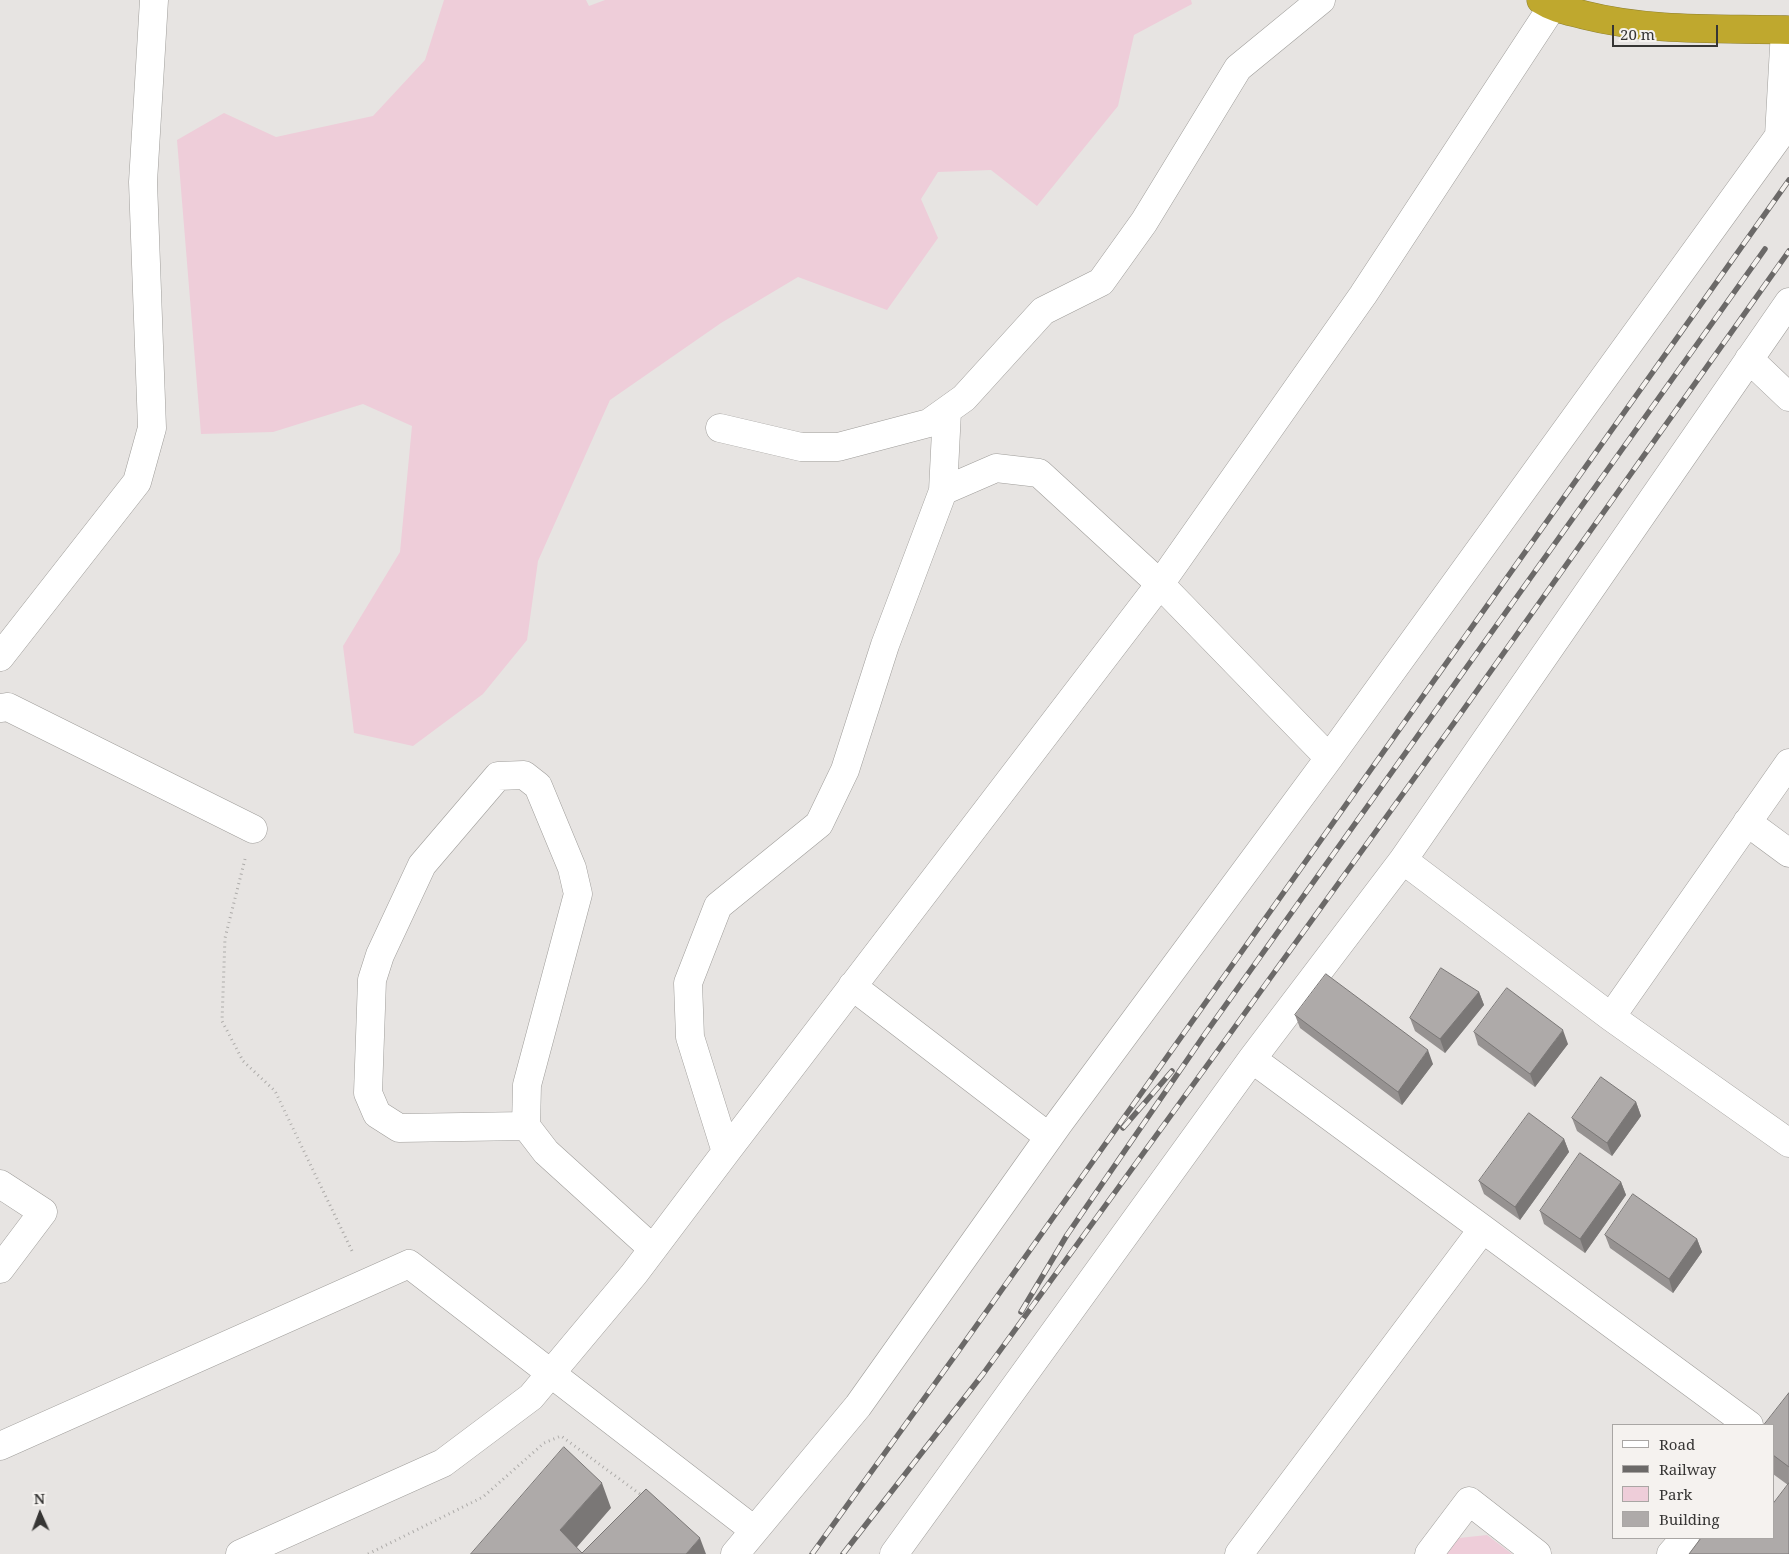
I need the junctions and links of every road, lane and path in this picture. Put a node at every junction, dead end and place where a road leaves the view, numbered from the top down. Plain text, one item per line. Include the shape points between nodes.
1 (154, 0) edge
2 (1321, 0) edge
3 (1547, 4) edge
4 (1787, 30) edge
5 (1789, 302) edge
6 (1749, 359) junction
7 (1789, 397) edge
8 (947, 411) junction
9 (720, 428) dead end
10 (943, 491) junction
11 (1160, 584) junction
12 (0, 657) edge
13 (0, 708) edge
14 (1329, 758) junction
15 (1789, 763) edge
16 (1746, 822) junction
17 (253, 829) joint
18 (1789, 853) edge
19 (1403, 860) junction
20 (852, 986) junction
21 (1611, 1017) junction
22 (1252, 1060) junction
23 (526, 1126) junction
24 (1049, 1137) junction
25 (1789, 1143) edge
26 (726, 1152) junction
27 (0, 1184) edge
28 (1482, 1230) junction
29 (653, 1249) junction
30 (0, 1269) edge
31 (367, 1282) junction
32 (551, 1373) junction
33 (1748, 1424) edge
34 (0, 1446) edge
35 (649, 1501) edge
36 (754, 1530) junction
37 (1683, 1539) edge
38 (240, 1554) edge
39 (368, 1554) edge
40 (735, 1554) edge
41 (894, 1554) edge
42 (1239, 1554) edge
43 (1429, 1554) edge
44 (1537, 1554) edge
45 (1671, 1554) edge

1 - 12 street via 143,182 152,428 137,482
2 - 8 street via 1238,68 1144,222 1101,282 1043,311 964,398
3 - 4 highway via 1604,20 1681,29
3 - 11 street via 1363,296
4 - 14 street via 1779,136
5 - 6 street
6 - 7 street
6 - 19 street
8 - 9 street via 929,423 838,447 801,447
8 - 10 street
10 - 11 street via 996,468 1039,473
10 - 26 street via 885,645 845,770 819,824 718,906 688,983 690,1036
11 - 14 street
11 - 20 street
13 - 17 street via 8,707
14 - 24 street
15 - 16 street
16 - 18 street
16 - 21 street
17 - 31 path via 225,938 222,1021 243,1061 275,1091
19 - 21 street
19 - 22 street
20 - 24 street
20 - 26 street
21 - 25 street
22 - 28 street
22 - 41 street
23 - 23 street via 527,1085 578,894 572,868 538,786 524,775 498,776 422,865 380,955 372,980 368,1093 377,1114 399,1128
23 - 29 street via 546,1152
24 - 36 street via 858,1406
26 - 29 street
27 - 30 street via 43,1212
28 - 33 street
28 - 42 street
29 - 32 street
31 - 32 street via 409,1264
31 - 34 street
32 - 36 street
32 - 38 street via 532,1397 443,1463
35 - 39 path via 561,1436 544,1443 483,1497
36 - 40 street
37 - 45 street
43 - 44 street via 1469,1501

